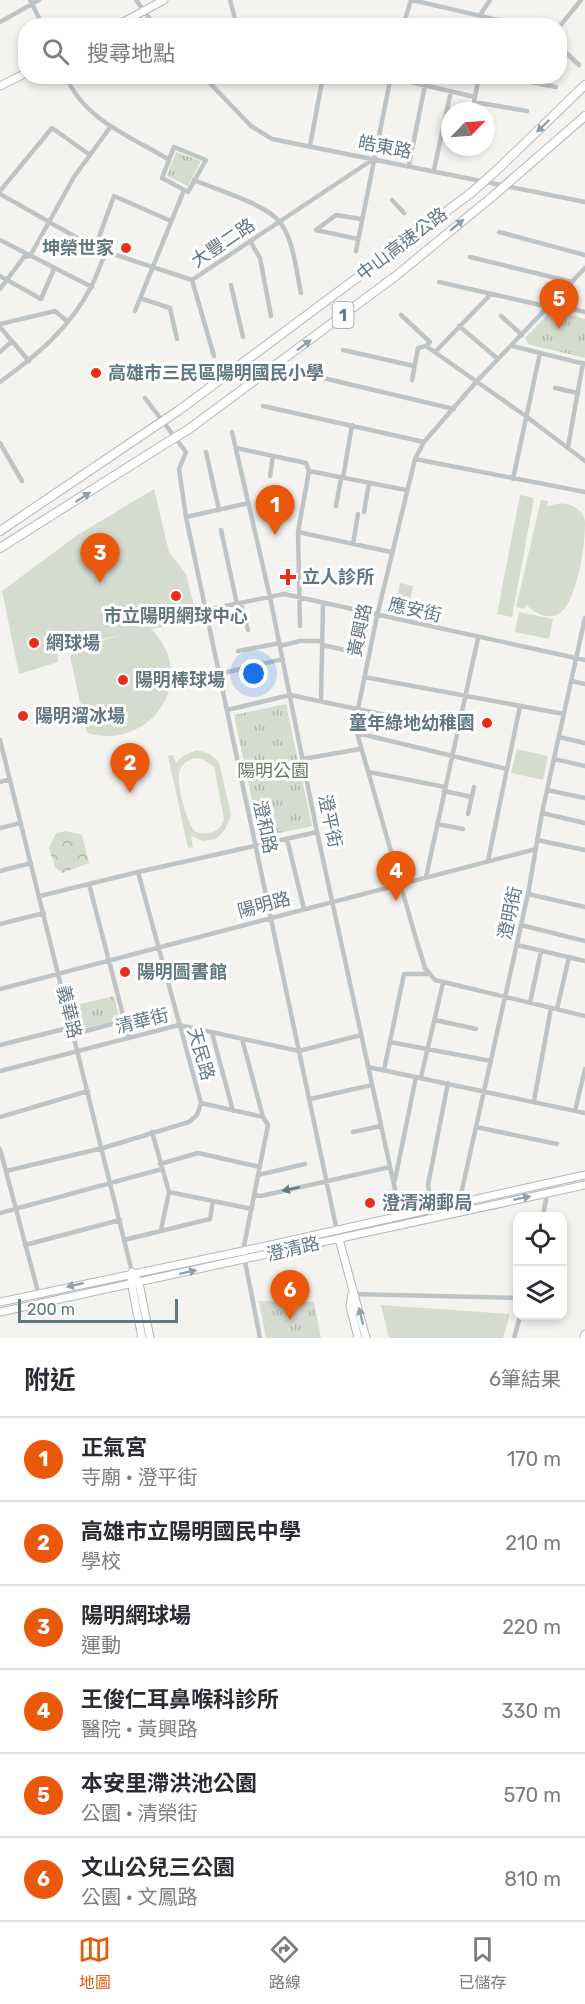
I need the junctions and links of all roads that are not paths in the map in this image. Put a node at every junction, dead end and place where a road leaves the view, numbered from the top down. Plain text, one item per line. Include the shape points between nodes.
1 (39, 0) edge
2 (136, 0) edge
3 (164, 0) edge
4 (230, 0) edge
5 (412, 0) edge
6 (490, 0) edge
7 (581, 0) edge
8 (31, 2) edge
9 (142, 12) junction
10 (480, 15) junction
11 (39, 18) edge
12 (131, 18) edge
13 (148, 18) edge
14 (235, 18) edge
15 (406, 18) edge
16 (491, 18) edge
17 (566, 18) edge
18 (0, 22) edge
19 (567, 54) edge
20 (579, 66) dead end
21 (18, 77) edge
22 (69, 84) edge
23 (210, 84) edge
24 (322, 84) edge
25 (388, 84) edge
26 (420, 84) edge
27 (477, 84) edge
28 (541, 84) edge
29 (425, 85) junction
30 (585, 85) edge
31 (0, 86) edge
32 (556, 87) dead end
33 (451, 91) junction
34 (475, 97) junction
35 (527, 111) dead end
36 (585, 116) edge
37 (111, 126) junction
38 (310, 146) junction
39 (90, 155) junction
40 (375, 158) junction
41 (168, 159) junction
42 (410, 165) junction
43 (434, 170) junction
44 (194, 180) junction
45 (184, 190) junction
46 (0, 193) edge
47 (392, 200) dead end
48 (585, 202) edge
49 (404, 213) dead end
50 (361, 219) junction
51 (171, 221) junction
52 (279, 222) junction
53 (47, 223) junction
54 (499, 232) dead end
55 (358, 239) junction
56 (0, 240) edge
57 (250, 241) junction
58 (95, 248) junction
59 (356, 251) dead end
60 (106, 252) junction
61 (585, 255) edge
62 (30, 256) junction
63 (470, 256) dead end
64 (152, 265) junction
65 (585, 268) edge
66 (54, 269) junction
67 (0, 276) edge
68 (192, 280) junction
69 (7, 281) junction
70 (439, 282) dead end
71 (572, 282) junction
72 (231, 285) dead end
73 (92, 287) junction
74 (0, 289) edge
75 (301, 293) dead end
76 (491, 294) junction
77 (140, 298) junction
78 (550, 306) junction
79 (135, 311) dead end
80 (585, 312) edge
81 (401, 315) dead end
82 (271, 316) dead end
83 (501, 316) dead end
84 (68, 322) junction
85 (0, 325) edge
86 (459, 326) junction
87 (522, 335) junction
88 (243, 337) dead end
89 (177, 339) dead end
90 (12, 341) junction
91 (426, 346) junction
92 (512, 346) junction
93 (343, 350) dead end
94 (0, 352) edge
95 (435, 352) junction
96 (540, 353) junction
97 (214, 356) dead end
98 (498, 359) junction
99 (29, 361) junction
100 (584, 364) edge
101 (414, 366) junction
102 (306, 374) dead end
103 (412, 380) dead end
104 (477, 381) junction
105 (0, 382) edge
106 (555, 388) dead end
107 (578, 393) junction
108 (145, 398) dead end
109 (263, 406) dead end
110 (454, 409) junction
111 (527, 417) junction
112 (352, 425) junction
113 (232, 432) dead end
114 (0, 442) edge
115 (424, 442) junction
116 (568, 447) junction
117 (236, 448) junction
118 (206, 452) dead end
119 (273, 456) junction
120 (415, 459) junction
121 (585, 461) edge
122 (309, 471) junction
123 (270, 476) dead end
124 (342, 478) junction
125 (513, 479) junction
126 (22, 481) dead end
127 (369, 483) junction
128 (406, 490) junction
129 (585, 492) edge
130 (249, 503) junction
131 (336, 506) dead end
132 (219, 510) junction
133 (186, 517) junction
134 (0, 529) edge
135 (34, 529) junction
136 (221, 530) dead end
137 (298, 532) junction
138 (353, 544) junction
139 (0, 548) edge
140 (391, 552) junction
141 (0, 553) edge
142 (270, 597) junction
143 (300, 598) junction
144 (239, 603) junction
145 (323, 604) junction
146 (205, 610) junction
147 (377, 616) junction
148 (585, 618) edge
149 (300, 626) dead end
150 (248, 630) dead end
151 (478, 638) junction
152 (322, 643) junction
153 (280, 645) junction
154 (238, 651) dead end
155 (350, 651) dead end
156 (576, 658) junction
157 (283, 659) junction
158 (585, 660) edge
159 (219, 674) junction
160 (364, 677) junction
161 (572, 681) junction
162 (585, 684) edge
163 (290, 694) junction
164 (466, 696) junction
165 (321, 701) junction
166 (520, 706) junction
167 (358, 709) junction
168 (227, 710) junction
169 (564, 714) junction
170 (458, 730) junction
171 (357, 733) junction
172 (559, 737) junction
173 (0, 740) edge
174 (585, 743) edge
175 (360, 748) junction
176 (452, 756) junction
177 (303, 759) junction
178 (554, 759) junction
179 (585, 766) edge
180 (507, 769) junction
181 (369, 772) junction
182 (10, 779) junction
183 (0, 782) edge
184 (474, 787) dead end
185 (445, 789) junction
186 (547, 790) junction
187 (472, 797) junction
188 (585, 798) edge
189 (542, 813) junction
190 (468, 814) dead end
191 (585, 822) edge
192 (21, 823) junction
193 (437, 824) junction
194 (0, 828) edge
195 (463, 829) dead end
196 (317, 832) junction
197 (287, 839) junction
198 (537, 840) junction
199 (255, 846) junction
200 (536, 849) junction
201 (585, 850) edge
202 (488, 861) junction
203 (32, 863) junction
204 (0, 871) edge
205 (138, 872) junction
206 (426, 877) junction
207 (400, 883) junction
208 (90, 884) junction
209 (528, 894) junction
210 (40, 896) junction
211 (334, 901) junction
212 (585, 907) edge
213 (304, 909) junction
214 (44, 913) junction
215 (270, 918) junction
216 (0, 924) edge
217 (521, 925) junction
218 (585, 940) edge
219 (517, 945) junction
220 (158, 947) junction
221 (541, 951) junction
222 (568, 957) junction
223 (110, 960) junction
224 (585, 961) edge
225 (60, 973) junction
226 (430, 974) junction
227 (443, 983) junction
228 (0, 990) edge
229 (505, 996) junction
230 (530, 1002) junction
231 (554, 1009) junction
232 (585, 1016) edge
233 (435, 1020) junction
234 (124, 1021) junction
235 (179, 1025) junction
236 (72, 1027) junction
237 (476, 1029) dead end
238 (212, 1033) junction
239 (74, 1034) junction
240 (361, 1035) junction
241 (129, 1038) junction
242 (242, 1039) junction
243 (390, 1042) junction
244 (0, 1045) edge
245 (428, 1049) junction
246 (78, 1051) junction
247 (299, 1051) junction
248 (491, 1061) junction
249 (368, 1067) junction
250 (585, 1069) edge
251 (384, 1070) junction
252 (0, 1071) edge
253 (419, 1077) junction
254 (448, 1083) junction
255 (372, 1085) junction
256 (484, 1090) junction
257 (88, 1091) junction
258 (310, 1099) junction
259 (534, 1101) junction
260 (201, 1103) junction
261 (233, 1111) junction
262 (575, 1111) junction
263 (585, 1113) edge
264 (0, 1117) edge
265 (263, 1118) junction
266 (381, 1126) junction
267 (476, 1127) junction
268 (152, 1132) junction
269 (352, 1132) dead end
270 (557, 1144) dead end
271 (104, 1148) junction
272 (0, 1149) edge
273 (305, 1164) dead end
274 (161, 1167) junction
275 (260, 1167) junction
276 (390, 1167) junction
277 (6, 1171) junction
278 (258, 1175) junction
279 (585, 1175) edge
280 (328, 1181) junction
281 (394, 1183) junction
282 (549, 1183) junction
283 (111, 1184) junction
284 (585, 1185) edge
285 (170, 1192) junction
286 (549, 1192) junction
287 (254, 1195) junction
288 (213, 1201) junction
289 (15, 1208) junction
290 (458, 1208) junction
291 (252, 1209) junction
292 (432, 1210) junction
293 (544, 1212) edge
294 (0, 1213) edge
295 (401, 1217) junction
296 (120, 1220) junction
297 (161, 1230) junction
298 (338, 1235) junction
299 (124, 1240) junction
300 (25, 1245) junction
301 (243, 1251) junction
302 (244, 1260) junction
303 (132, 1272) junction
304 (135, 1284) junction
305 (39, 1293) junction
306 (352, 1294) junction
307 (513, 1298) edge
308 (0, 1302) edge
309 (41, 1303) junction
310 (0, 1312) edge
311 (519, 1320) edge
312 (142, 1338) edge
313 (150, 1338) edge
314 (260, 1338) edge
315 (358, 1338) edge
316 (366, 1338) edge
317 (514, 1338) edge

1 - 8 street
2 - 9 street
3 - 9 main road
4 - 14 street
5 - 10 street
5 - 15 street
6 - 10 street
7 - 17 street
8 - 11 street
8 - 18 street
9 - 12 main road
9 - 13 street
10 - 16 street
19 - 20 street
21 - 31 main road
22 - 37 street via 72,93
23 - 38 street, 皓東路 via 262,135
24 - 38 street
25 - 40 street
26 - 29 street
27 - 34 street
28 - 32 street
29 - 33 street
29 - 42 street
30 -> 134 highway, 中山高速公路 / 1, bridge via 471,193 178,411 26,516
33 - 34 street
33 - 43 street
34 - 35 street via 474,102
135 -> 36 highway, 中山高速公路 / 1, bridge via 189,429 397,275
37 - 39 street
37 - 41 street
38 - 40 street, 皓東路
39 - 46 street via 52,128
39 - 53 street
40 - 42 street, 皓東路
40 - 50 street
40 - 52 street, 大豐二路
41 - 44 street via 174,147 206,160
41 - 45 street via 162,178
42 - 43 street, 皓東路
43 - 48 street, 皓東路
44 - 45 street via 188,192
44 - 52 street via 267,211
45 - 51 street
46 - 53 street, 大豐二路
47 - 49 street
50 - 55 street
50 - 55 street via 336,215 316,230
51 - 58 street via 114,195
51 - 64 street
52 - 57 street, 大豐二路
52 - 75 street via 288,238
53 - 58 street, 大豐二路
53 - 62 street
54 - 61 street
55 - 59 street
56 - 62 street
57 - 68 street, 大豐二路
57 - 82 street via 260,258
58 - 60 street, 大豐二路
60 - 64 street, 大豐二路
60 - 73 street
62 - 66 street
62 - 69 street via 24,257
63 - 71 street
64 - 68 street, 大豐二路
64 - 77 street
65 - 71 street, 黃興路
66 - 69 street via 41,300
66 - 73 street
67 - 69 street
68 - 97 street
69 - 74 street
70 - 76 street
71 - 78 street, 黃興路
72 - 88 street
73 - 84 street
76 - 78 street
76 - 86 street
77 - 79 street
77 - 89 street via 170,308
78 - 80 street
78 - 87 street, 黃興路
81 - 91 street via 430,342
83 - 87 street
84 - 85 street via 55,311
84 - 99 street
85 - 90 street
86 - 95 street
86 - 98 street
87 - 92 street, 黃興路
90 - 94 street
90 - 99 street
91 - 95 street
91 - 101 street via 418,348
92 - 96 street
92 - 98 street, 黃興路
93 - 101 street
95 - 104 street
96 - 100 street
96 - 111 street
98 - 104 street, 黃興路
99 - 105 street
100 - 107 street
101 - 103 street
102 - 110 street
104 - 110 street, 黃興路
104 - 111 street
106 - 107 street
107 - 116 street
108 - 133 street, 澄和路 via 186,452 179,470
109 - 112 street
110 - 115 street, 黃興路
111 - 116 street
111 - 125 street
112 - 115 street
112 - 124 street
113 - 117 street, 澄平街
114 - 126 street
115 - 120 street, 黃興路
116 - 121 street
117 - 119 street
117 - 130 street, 澄平街
118 - 132 street
119 - 122 street via 306,463
119 - 123 street
120 - 125 street
120 - 128 street, 黃興路
122 - 124 street
122 - 137 street
124 - 127 street
124 - 131 street
125 - 129 street
127 - 128 street
127 - 138 street
128 - 140 street, 黃興路
130 - 132 street
130 - 142 street, 澄平街
132 - 133 street
133 - 146 street, 澄和路
135 - 139 highway, 中山高速公路 / 1
135 - 141 highway
136 - 144 street
137 - 138 street
137 - 143 street
138 - 140 street
140 - 147 street, 黃興路
142 - 143 street, 應安街 via 284,594
142 - 144 street, 應安街
142 - 153 street, 澄平街
143 - 145 street, 應安街
143 - 149 street
144 - 146 street, 應安街
144 - 150 street
145 - 147 street, 應安街
145 - 152 street
146 - 159 street, 澄和路
147 - 151 street, 應安街
147 - 160 street, 黃興路
148 - 156 street, 澄明街
151 - 156 street, 應安街
151 - 164 street
152 - 153 street via 300,641
152 - 155 street
152 - 165 street
153 - 154 street
153 - 157 street, 澄平街
156 - 158 street, 應安街
156 - 161 street, 澄明街
157 - 159 street
157 - 163 street, 澄平街
159 - 168 street, 澄和路
160 - 164 street
160 - 167 street, 黃興路
161 - 162 street
161 - 169 street, 澄明街
163 - 165 street
163 - 168 street
163 - 177 street, 澄平街
164 - 166 street
164 - 170 street
165 - 167 street
166 - 169 street
166 - 180 street
167 - 170 street
167 - 171 street, 黃興路
168 - 199 street, 澄和路
169 - 172 street, 澄明街
170 - 176 street
171 - 175 street, 黃興路
171 - 176 street
172 - 174 street
172 - 178 street, 澄明街
173 - 182 street, 義華路
175 - 177 street
175 - 181 street, 黃興路
176 - 180 street
176 - 185 street
177 - 196 street, 澄平街
178 - 179 street
178 - 186 street, 澄明街
180 - 202 street
181 - 185 street
181 - 207 street, 黃興路
182 - 183 street
182 - 192 street, 義華路
184 - 187 street
185 - 187 street
185 - 193 street
186 - 188 street
186 - 189 street, 澄明街
187 - 190 street
189 - 191 street
189 - 198 street, 澄明街
192 - 194 street
192 - 203 street, 義華路
193 - 195 street
193 - 206 street
196 - 197 street
196 - 211 street, 澄平街
197 - 199 street
197 - 213 street
198 - 200 street, 澄明街
198 - 201 street
199 - 205 street
199 - 215 street, 澄和路
200 - 202 street, 陽明路
200 - 209 street, 澄明街
202 - 206 street, 陽明路
203 - 204 street
203 - 210 street, 義華路
205 - 208 street
205 - 220 street, 天民路
206 - 207 street, 陽明路
207 - 211 street, 陽明路
207 - 226 street, 黃興路
208 - 210 street
208 - 223 street
209 - 212 street
209 - 217 street, 澄明街
210 - 214 street, 義華路
211 - 213 street, 陽明路
211 - 240 street, 澄平街
213 - 215 street, 陽明路
214 - 216 street
214 - 225 street, 義華路
215 - 220 street, 陽明路
215 - 247 street, 澄和路
217 - 218 street
217 - 219 street, 澄明街
219 - 221 street
219 - 229 street, 澄明街
220 - 223 street, 陽明路
220 - 235 street, 天民路
221 - 222 street
221 - 230 street
222 - 224 street
222 - 231 street
223 - 225 street, 陽明路
223 - 234 street
225 - 228 street, 陽明路
225 - 236 street, 義華路
226 - 227 street
226 - 243 street via 404,974
227 - 229 street
227 - 233 street
229 - 230 street
229 - 248 street, 澄明街
230 - 231 street
231 - 232 street
231 - 259 street
233 - 237 street
233 - 245 street
234 - 239 street
234 - 241 street
235 - 238 street, 清華街
235 - 241 street, 清華街
235 - 260 street, 天民路
236 - 239 street, 義華路
236 - 244 street
238 - 242 street, 清華街
238 - 261 street
239 - 246 street, 義華路
240 - 247 street, 清華街
240 - 249 street, 澄平街
241 - 246 street, 清華街
242 - 247 street, 清華街
242 - 265 street
243 - 245 street
243 - 251 street
245 - 248 street
245 - 253 street
246 - 252 street, 清華街
246 - 257 street, 義華路
247 - 258 street, 澄和路
248 - 256 street, 澄明街
249 - 251 street
249 - 255 street, 澄平街
250 - 262 street
251 - 253 street
253 - 254 street
253 - 281 street
254 - 256 street
254 - 292 street via 428,1185
255 - 258 street
255 - 266 street, 澄平街
256 - 259 street
256 - 267 street, 澄明街
257 - 264 street
257 - 271 street, 義華路
258 - 280 street, 澄和路
259 - 262 street
260 - 261 street, 天民路
260 - 268 street via 189,1122
261 - 265 street, 天民路
262 - 263 street
265 - 275 street via 268,1125
266 - 269 street
266 - 276 street, 澄平街
267 - 270 street
267 - 290 street, 澄明街
268 - 271 street
268 - 274 street
271 - 277 street
271 - 283 street, 義華路
272 - 277 street
273 - 278 street
274 - 275 street via 198,1154
274 - 283 street
274 - 285 street
275 - 278 street
276 - 280 street
276 - 281 street, 澄平街
277 - 289 street
278 - 287 street
279 - 282 main road, 澄清路
280 -> 287 street
280 - 298 street, 澄和路
281 - 295 street, 澄平街
282 - 286 street
282 - 290 main road, 澄清路
283 - 289 street
283 - 296 street, 義華路
284 - 286 main road, 澄清路
285 - 288 street
285 - 297 street
290 -> 286 main road, 澄清路
286 - 293 street
287 - 291 street
288 - 291 street
288 - 297 street via 210,1219
289 - 294 street
289 - 300 street
290 - 292 main road, 澄清路
290 - 298 main road, 澄清路
291 - 301 street
292 - 295 main road, 澄清路
295 - 298 main road, 澄清路
296 - 299 street, 義華路
296 - 300 street
297 - 299 street
298 - 301 main road, 澄清路
298 - 302 main road, 澄清路
298 - 306 main road
299 - 303 street, 義華路
300 - 305 street
301 - 302 street
301 - 303 main road, 澄清路
304 -> 302 main road, 澄清路
302 - 314 street
303 - 304 main road, 義華路
303 -> 305 main road, 澄清路
304 - 309 main road, 澄清路
304 - 312 main road
304 - 313 main road
305 - 308 main road, 澄清路
305 - 309 street
306 - 307 street
306 - 315 main road via 350,1306
316 -> 306 main road via 359,1306
309 - 310 main road, 澄清路
311 - 317 street

